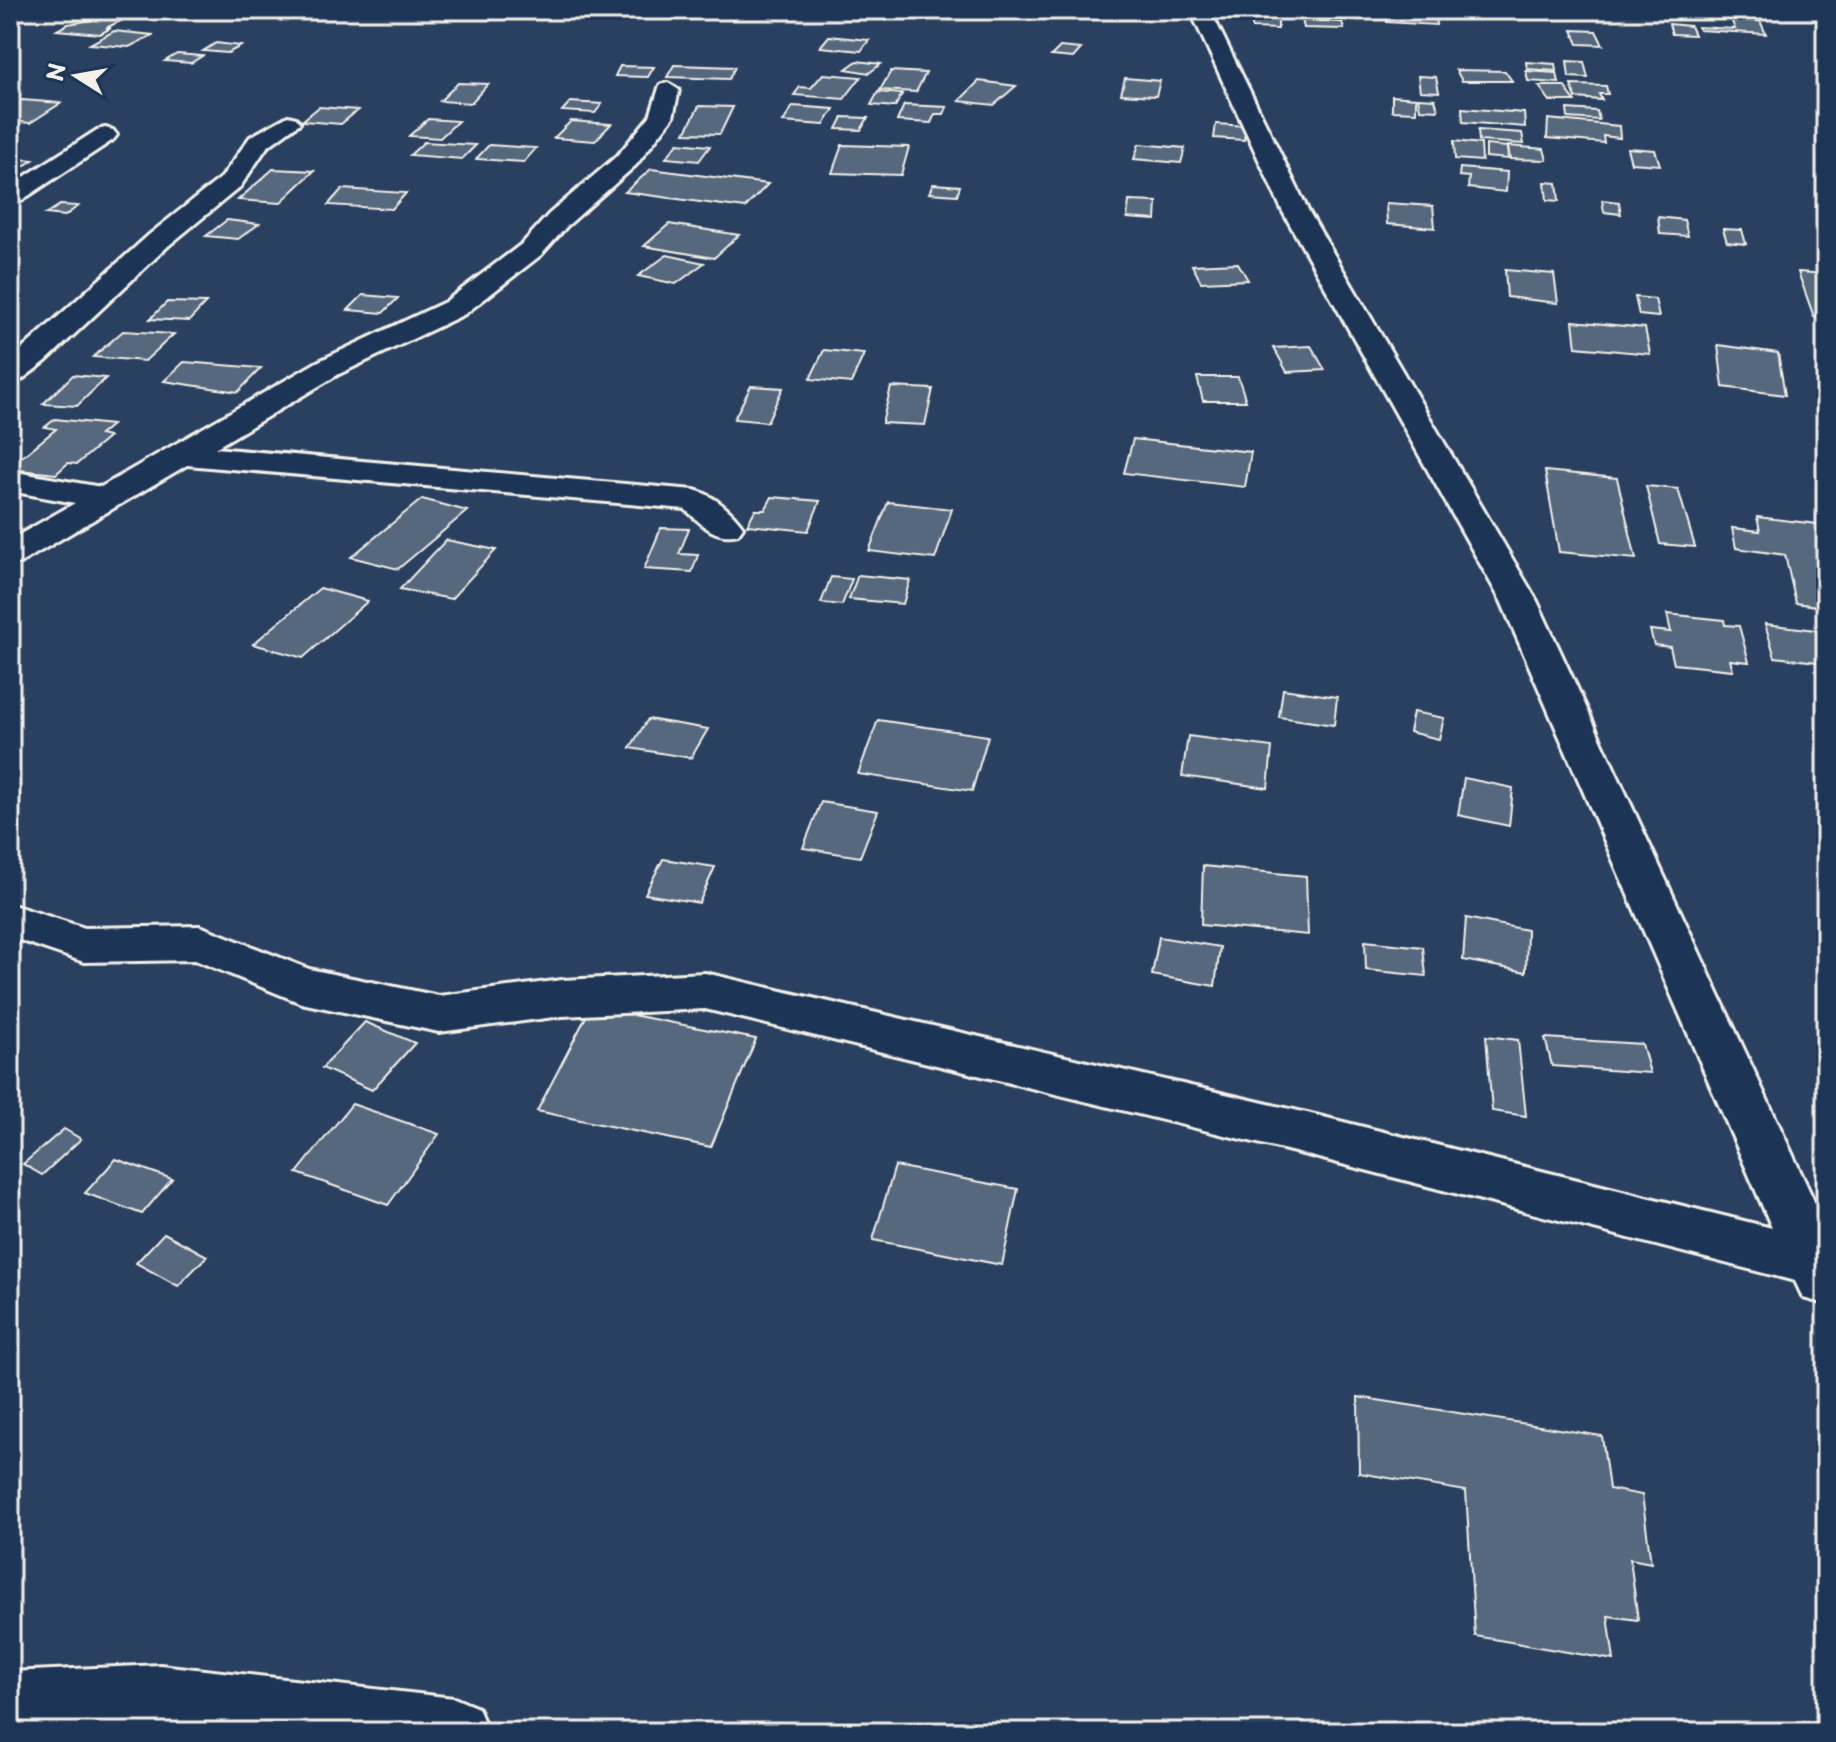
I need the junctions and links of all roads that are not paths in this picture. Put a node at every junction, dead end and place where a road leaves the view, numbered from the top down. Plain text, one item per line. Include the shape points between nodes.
1 (1200, 10) edge
2 (668, 90) dead end
3 (288, 123) dead end
4 (105, 135) dead end
5 (10, 197) edge
6 (10, 374) edge
7 (177, 454) junction
8 (10, 481) edge
9 (104, 498) junction
10 (726, 527) dead end
11 (10, 555) edge
12 (10, 920) edge
13 (1820, 1274) edge
14 (10, 1706) edge
15 (454, 1732) edge

1 - 13 street via 1296,212 1519,601
2 - 7 street via 661,117 627,160 532,249 455,308 328,368
3 - 6 street via 258,142 231,182
4 - 5 street
7 - 9 street
7 - 10 street via 694,500
8 - 9 street
9 - 11 street
12 - 13 street via 84,945 200,943 301,985 439,1014 562,998 705,991 1307,1134
14 - 15 street via 160,1698

